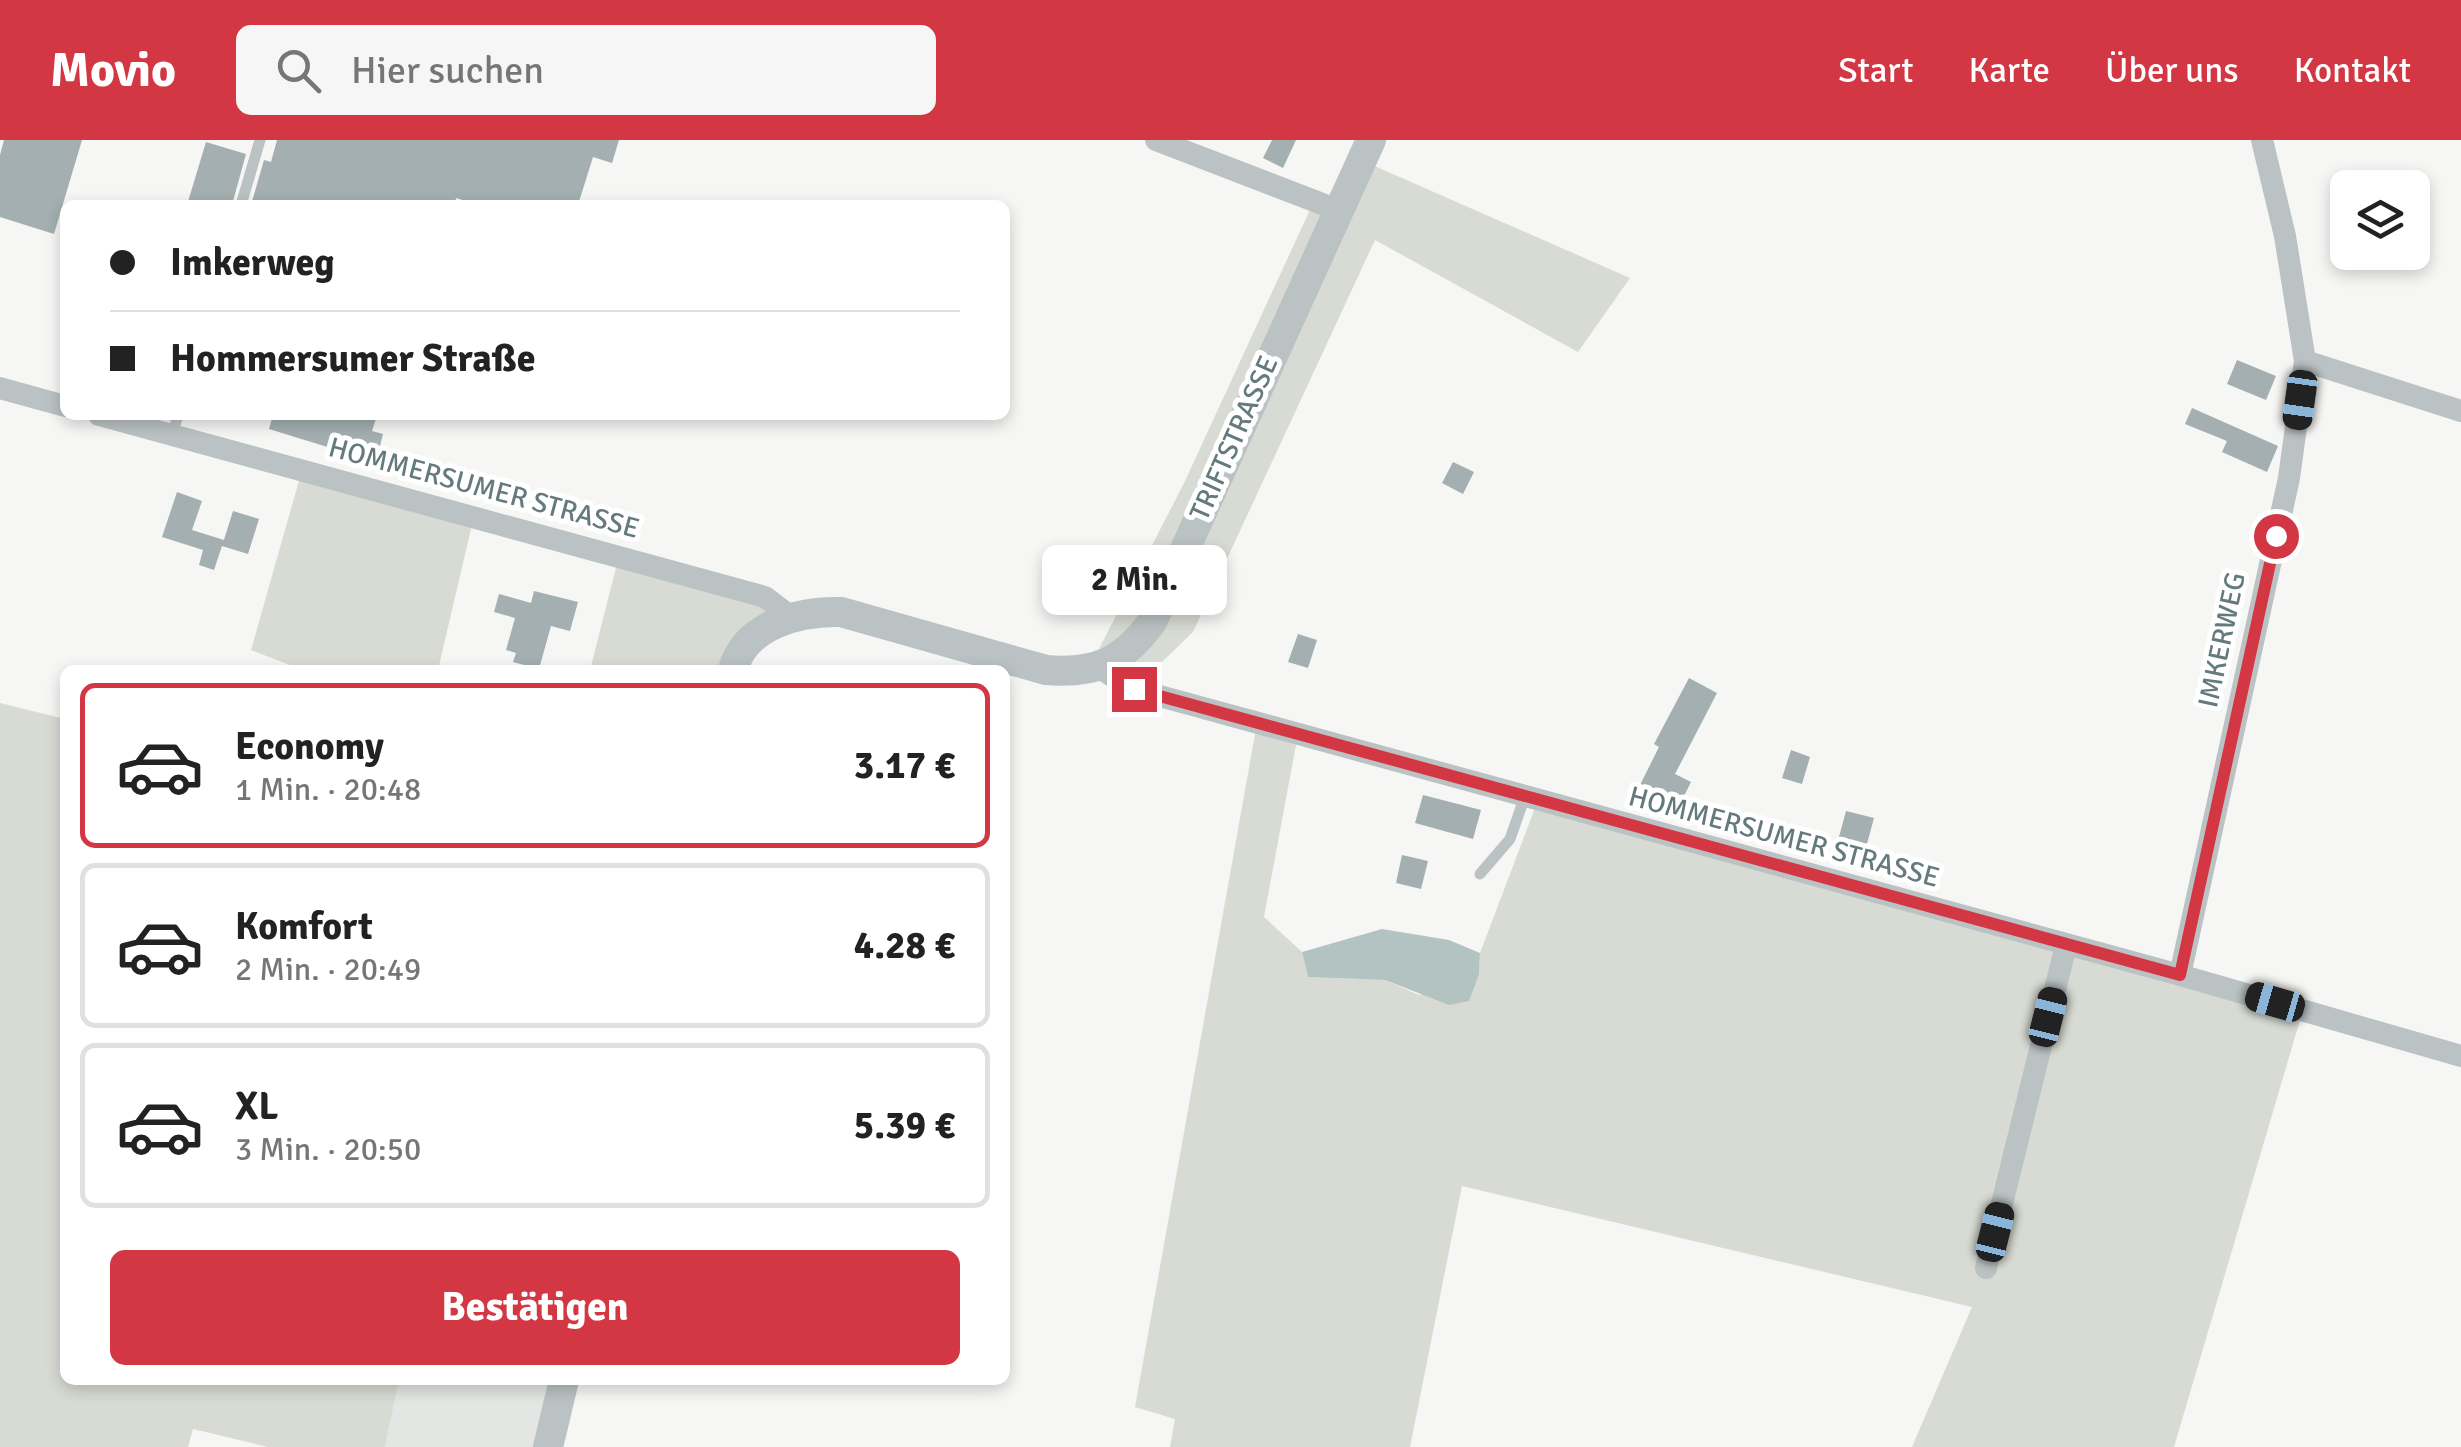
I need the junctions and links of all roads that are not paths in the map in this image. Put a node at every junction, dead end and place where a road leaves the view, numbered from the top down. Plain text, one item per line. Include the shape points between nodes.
1 (260, 140) edge
2 (1156, 140) edge
3 (1371, 140) edge
4 (2262, 140) edge
5 (242, 200) edge
6 (1338, 210) junction
7 (2305, 362) junction
8 (0, 388) edge
9 (60, 405) edge
10 (2461, 412) edge
11 (137, 420) edge
12 (175, 425) edge
13 (790, 616) junction
14 (734, 665) edge
15 (1096, 666) junction
16 (1525, 796) junction
17 (1480, 874) dead end
18 (2066, 946) junction
19 (2180, 975) junction
20 (2461, 1056) edge
21 (1986, 1268) dead end
22 (563, 1385) edge
23 (548, 1447) edge

1 - 5 lane
2 - 6 street
3 - 6 street, TRIFTSTRASSE
4 - 7 street, IMKERWEG
6 - 15 street, TRIFTSTRASSE via 1152,622 1131,649
7 - 10 street
7 - 19 street, IMKERWEG via 2288,478
8 - 9 street
11 - 12 street, HOMMERSUMER STRASSE
12 - 13 street, HOMMERSUMER STRASSE via 765,597
13 - 14 street, TRIFTSTRASSE via 748,643
13 - 15 street, TRIFTSTRASSE via 841,612 1046,670
15 - 16 street, HOMMERSUMER STRASSE via 1134,689
16 - 17 lane via 1510,839
16 - 18 street, HOMMERSUMER STRASSE
18 - 19 street, HOMMERSUMER STRASSE
18 - 21 street
19 - 20 street, HOMMERSUMER STRASSE
22 - 23 street

